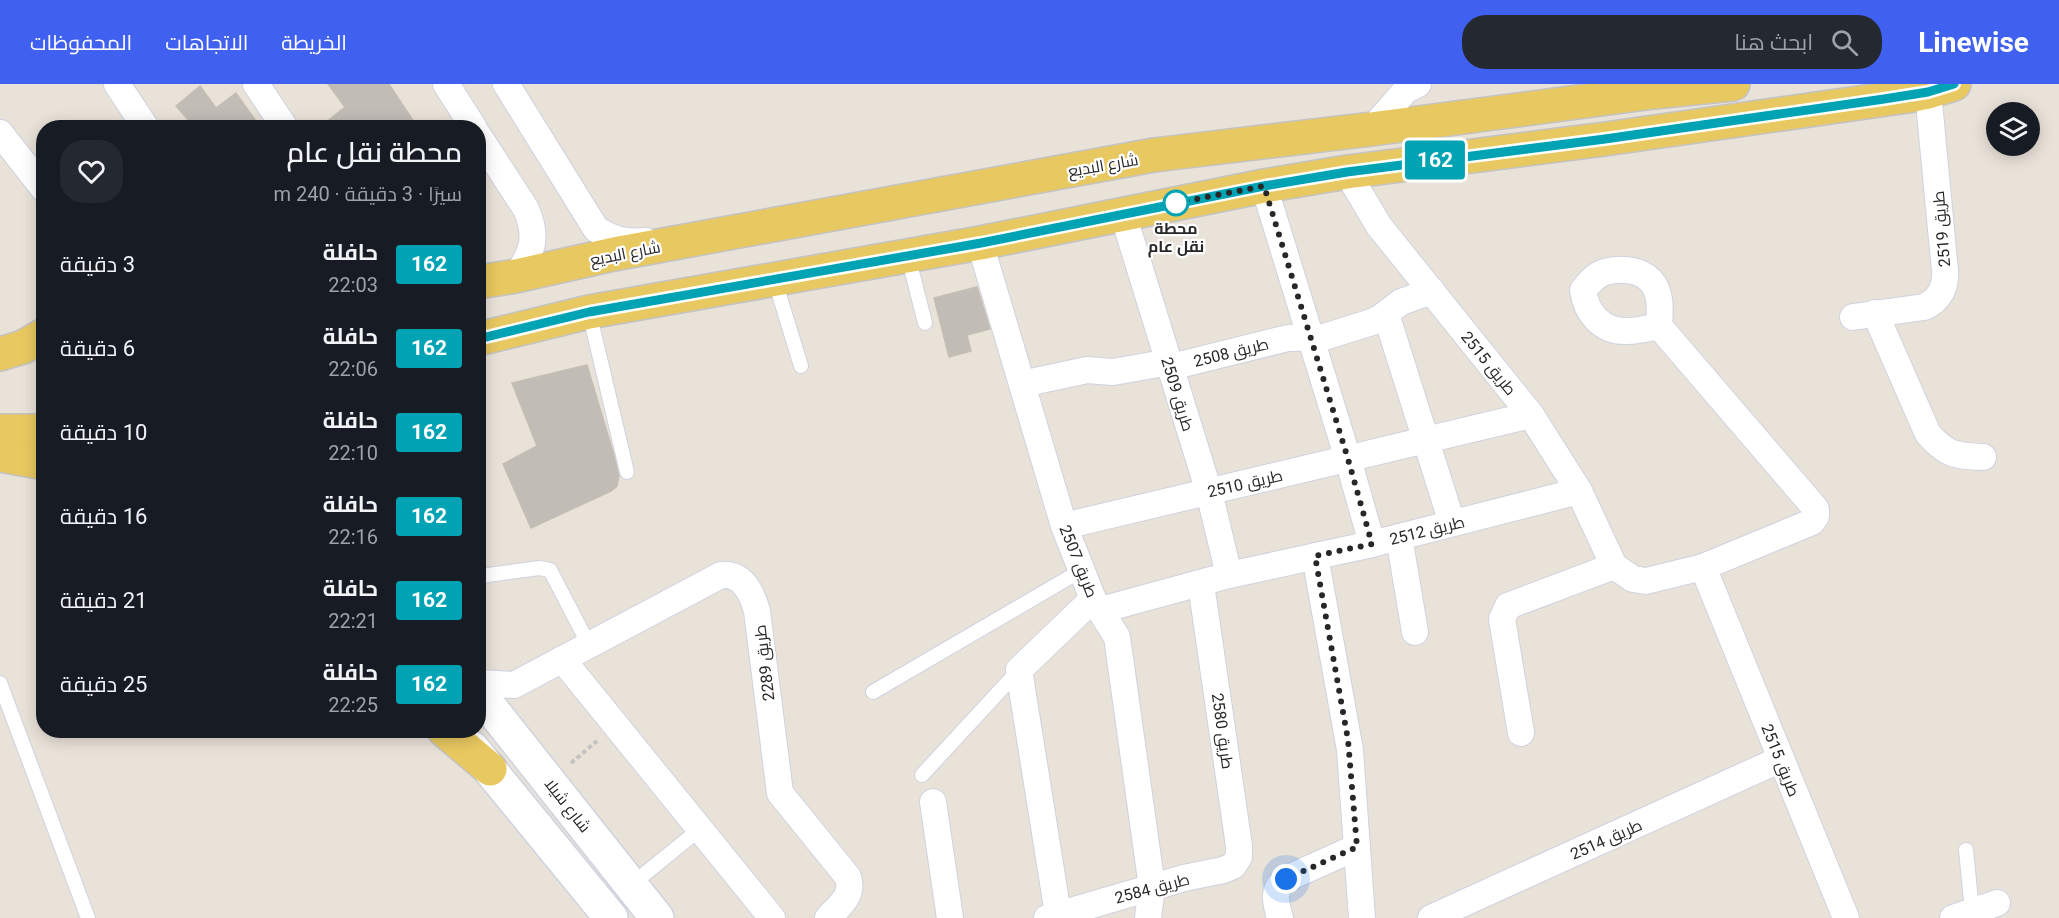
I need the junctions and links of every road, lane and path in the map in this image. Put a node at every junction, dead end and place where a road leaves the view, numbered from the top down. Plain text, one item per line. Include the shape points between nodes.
1 (117, 84) edge
2 (256, 84) edge
3 (446, 84) edge
4 (506, 84) edge
5 (1414, 84) edge
6 (1733, 84) edge
7 (1941, 88) edge
8 (1621, 90) edge
9 (141, 120) edge
10 (280, 120) edge
11 (469, 120) edge
12 (1372, 129) junction
13 (0, 133) edge
14 (486, 147) edge
15 (1347, 172) junction
16 (36, 179) edge
17 (1264, 186) junction
18 (1123, 214) junction
19 (718, 235) junction
20 (981, 243) junction
21 (908, 256) junction
22 (516, 276) junction
23 (486, 281) edge
24 (775, 281) junction
25 (1432, 291) junction
26 (589, 312) junction
27 (1386, 314) junction
28 (925, 323) dead end
29 (1659, 326) dead end
30 (486, 337) edge
31 (1311, 338) junction
32 (36, 340) edge
33 (0, 354) edge
34 (801, 366) dead end
35 (1169, 366) junction
36 (1022, 384) junction
37 (1531, 415) junction
38 (0, 431) edge
39 (36, 431) edge
40 (1426, 440) junction
41 (0, 456) edge
42 (1983, 457) dead end
43 (1348, 459) junction
44 (36, 462) edge
45 (627, 472) dead end
46 (1578, 491) junction
47 (1209, 492) junction
48 (1452, 523) junction
49 (1064, 526) junction
50 (1399, 537) junction
51 (1372, 544) junction
52 (1315, 556) junction
53 (1614, 566) junction
54 (1703, 567) junction
55 (1082, 570) junction
56 (486, 575) edge
57 (1229, 575) junction
58 (1201, 584) junction
59 (1097, 604) junction
60 (1415, 632) dead end
61 (589, 645) junction
62 (562, 659) junction
63 (1019, 670) junction
64 (0, 683) edge
65 (486, 683) edge
66 (514, 685) junction
67 (873, 692) dead end
68 (486, 702) edge
69 (504, 723) junction
70 (616, 725) junction
71 (1521, 733) dead end
72 (453, 738) edge
73 (465, 738) edge
74 (1780, 759) junction
75 (490, 769) junction
76 (922, 775) dead end
77 (549, 781) junction
78 (933, 802) dead end
79 (700, 829) junction
80 (1357, 847) junction
81 (1966, 850) dead end
82 (1223, 870) joint
83 (631, 885) junction
84 (1152, 887) junction
85 (1997, 903) dead end
86 (1963, 915) edge
87 (1052, 916) edge
88 (88, 918) edge
89 (611, 918) edge
90 (657, 918) edge
91 (772, 918) edge
92 (828, 918) edge
93 (950, 918) edge
94 (1148, 918) edge
95 (1280, 918) edge
96 (1362, 918) edge
97 (1431, 918) edge
98 (1846, 918) edge

1 - 9 street
2 - 10 street
3 - 11 street
4 - 19 street via 596,229 622,242
5 - 12 street
6 - 8 main road, شارع البديع
7 - 15 main road via 1605,139
7 - 42 street, طريق 2519 via 1946,280 1939,297 1924,307 1864,315 1928,434 1941,448 1958,456
8 - 12 main road, شارع البديع
12 - 19 main road, شارع البديع via 1154,155
13 - 16 street
14 - 22 street via 532,222 532,249
15 - 17 main road
15 - 25 street, طريق 2515 via 1379,226
17 - 18 main road
17 - 31 street
18 - 20 main road
18 - 35 street, طريق 2509
19 - 22 main road, شارع البديع
20 - 21 main road
20 - 36 street, طريق 2507
21 - 24 main road
21 - 28 lane
22 - 23 main road, شارع البديع
24 - 26 main road
24 - 34 lane
25 - 27 street, طريق 2508 via 1401,302
25 - 37 street, طريق 2515
26 - 30 main road
26 - 45 lane
27 - 31 street, طريق 2508 via 1362,325
27 - 40 street
29 - 54 street via 1816,509 1812,522
31 - 35 street, طريق 2508 via 1288,338
31 - 43 street
32 - 33 main road
35 - 36 street, طريق 2508 via 1113,372 1087,370
35 - 47 street, طريق 2509
36 - 49 street, طريق 2507
37 - 40 street, طريق 2510
37 - 46 street, طريق 2515
38 - 39 main road
40 - 43 street, طريق 2510
40 - 48 street
41 - 44 main road
43 - 47 street, طريق 2510
43 - 51 street
46 - 48 street, طريق 2512
46 - 53 street, طريق 2515
47 - 49 street, طريق 2510
47 - 57 street, طريق 2509
48 - 50 street, طريق 2512
49 - 55 street, طريق 2507
50 - 51 street, طريق 2512
50 - 60 street
51 - 52 street, طريق 2512
52 - 57 street, طريق 2512
52 - 80 street via 1348,740
53 - 54 street via 1632,579 1646,581
53 - 71 street via 1508,606 1504,612
54 - 74 street, طريق 2515
55 - 59 street, طريق 2507
55 - 67 lane
56 - 61 lane via 550,570
57 - 58 street, طريق 2512
58 - 59 street, طريق 2512
58 - 82 street, طريق 2580 via 1239,846 1233,866
59 - 63 street
59 - 84 street, طريق 2507 via 1117,637
61 - 62 street, طريق 2289
61 - 92 street, طريق 2289 via 721,575 738,578 748,588 757,611 780,793 850,883 848,896
62 - 66 street, طريق 2289
62 - 70 street
63 - 76 lane
63 - 87 street
64 - 88 lane
65 - 66 street
66 - 69 street
68 - 69 main road, شارع شيلا
69 - 77 main road, شارع شيلا
70 - 77 path
70 - 79 street
72 - 75 main road
73 - 75 main road
74 - 97 street, طريق 2514
74 - 98 street, طريق 2515
75 - 89 main road
77 - 83 main road, شارع شيلا
78 - 93 street
79 - 83 lane
79 - 91 street
80 - 95 street via 1280,883 1275,898
80 - 96 street
81 - 86 lane
82 - 84 street, طريق 2584
83 - 90 main road, شارع شيلا
84 - 87 street, طريق 2584
84 - 94 street, طريق 2507
85 - 86 street

